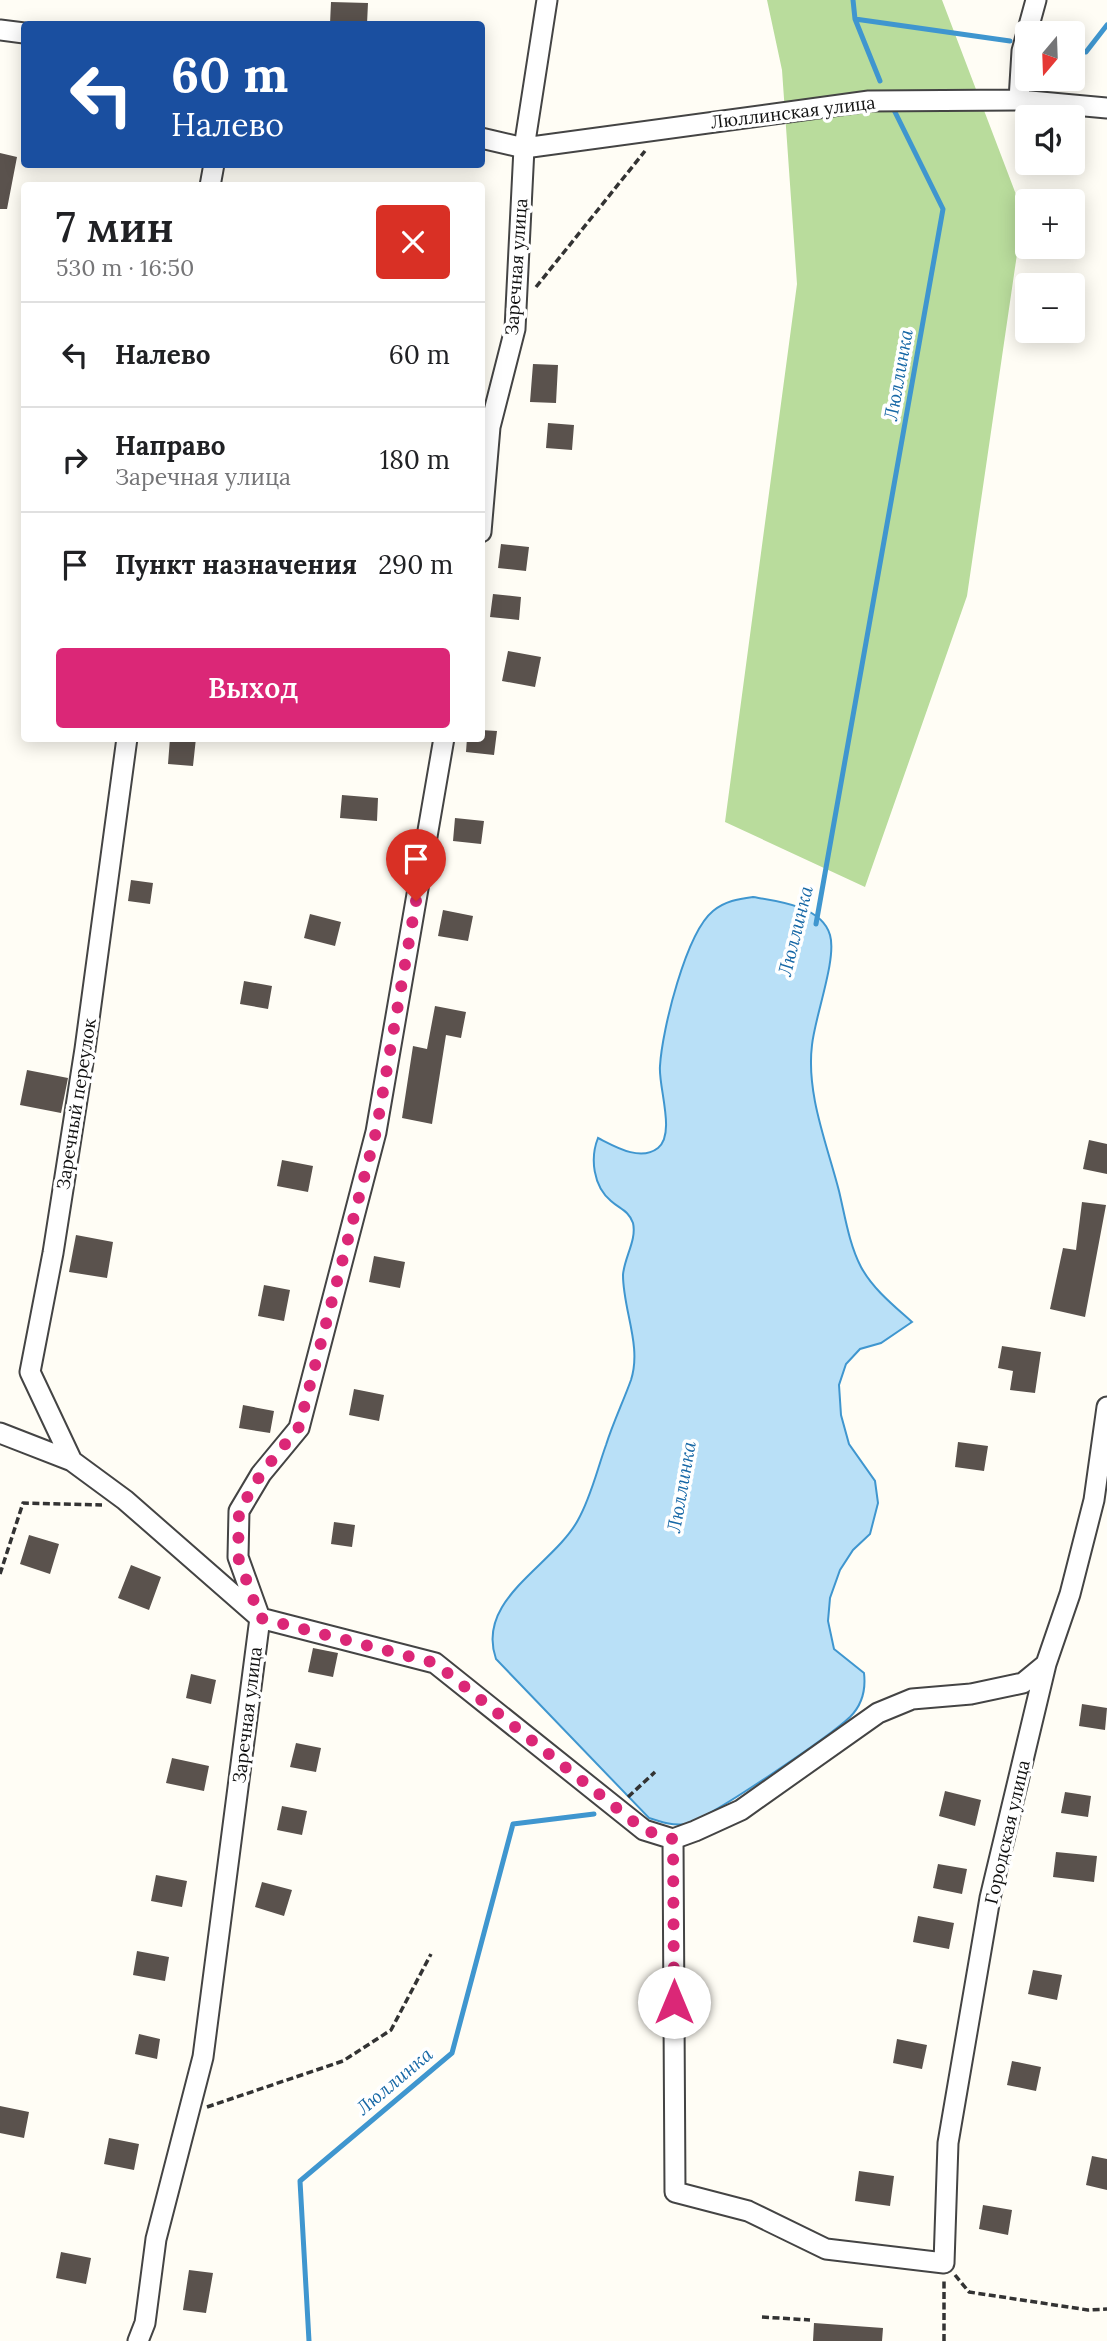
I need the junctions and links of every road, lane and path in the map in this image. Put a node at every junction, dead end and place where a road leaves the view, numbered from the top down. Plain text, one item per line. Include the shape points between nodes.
1 (547, 0) edge
2 (1036, 0) edge
3 (0, 30) edge
4 (21, 33) edge
5 (1020, 100) junction
6 (1107, 108) edge
7 (662, 129) junction
8 (485, 139) edge
9 (524, 149) junction
10 (515, 313) junction
11 (485, 485) edge
12 (126, 742) edge
13 (443, 742) edge
14 (1107, 1407) edge
15 (0, 1433) edge
16 (72, 1461) junction
17 (132, 1506) junction
18 (0, 1574) edge
19 (260, 1618) junction
20 (1046, 1664) junction
21 (655, 1772) dead end
22 (616, 1808) junction
23 (673, 1839) junction
24 (431, 1954) dead end
25 (188, 2113) junction
26 (944, 2263) junction
27 (1107, 2309) edge
28 (762, 2317) dead end
29 (810, 2320) dead end
30 (138, 2341) edge
31 (944, 2341) edge

1 - 9 street, Заречная улица
2 - 5 street via 1022,51
3 - 4 street
5 - 6 street, Люллинская улица
5 - 7 street, Люллинская улица via 869,101
7 - 9 street, Люллинская улица
7 - 10 path
8 - 9 street, Люллинская улица
9 - 10 street, Заречная улица
10 - 11 street, Заречная улица via 490,427
12 - 16 street, Заречный переулок via 85,1049 30,1371
13 - 19 street, Заречная улица via 376,1132 299,1427 261,1474 239,1511 238,1557
14 - 20 street, Городская улица via 1094,1500
15 - 16 street
16 - 17 street
17 - 18 path via 23,1503
17 - 19 street
19 - 22 street via 435,1663
19 - 25 street, Заречная улица via 203,2057
20 - 23 street via 1023,1683 912,1699 878,1713 741,1810
20 - 26 street, Городская улица via 990,1898 948,2143
21 - 22 path
22 - 23 street via 644,1830
23 - 26 street via 675,2192 748,2211 826,2249
24 - 25 path via 391,2030 344,2061
25 - 30 street, Заречная улица via 156,2239 145,2323
26 - 27 path via 969,2292
26 - 31 path
28 - 29 path

